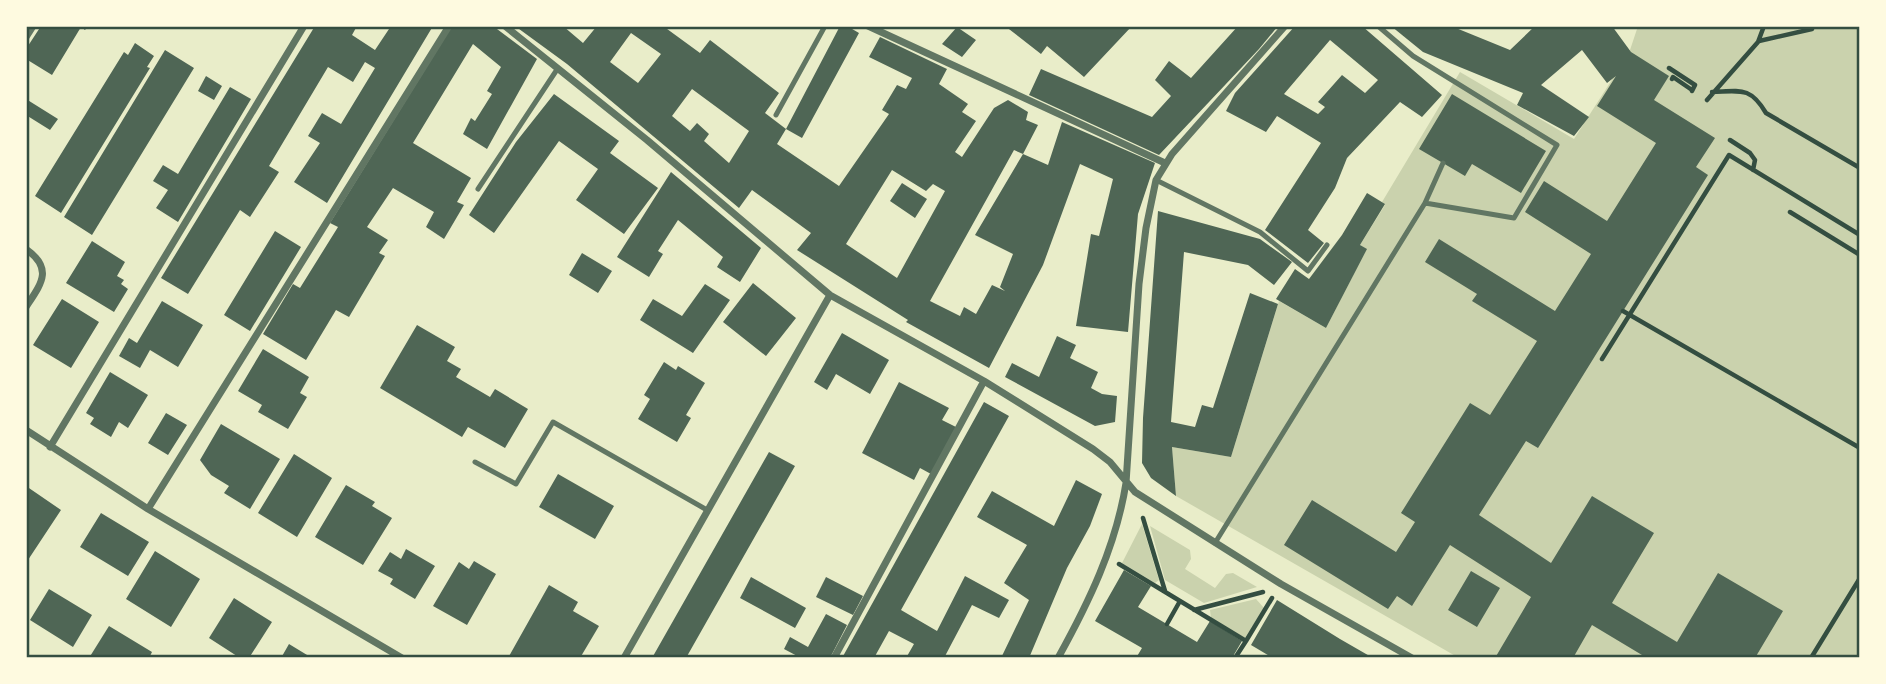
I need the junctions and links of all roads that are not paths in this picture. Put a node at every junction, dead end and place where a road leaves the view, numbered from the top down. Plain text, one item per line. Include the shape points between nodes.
1 (33, 26) edge
2 (304, 26) edge
3 (449, 26) edge
4 (505, 26) edge
5 (825, 26) edge
6 (868, 26) edge
7 (1285, 26) edge
8 (1378, 26) edge
9 (26, 37) edge
10 (558, 68) junction
11 (776, 116) dead end
12 (1165, 163) junction
13 (1443, 163) dead end
14 (1156, 180) junction
15 (478, 189) dead end
16 (1425, 203) junction
17 (1326, 245) dead end
18 (26, 249) edge
19 (830, 295) junction
20 (26, 307) edge
21 (984, 381) junction
22 (26, 430) edge
23 (50, 447) junction
24 (475, 462) dead end
25 (1126, 483) junction
26 (148, 509) junction
27 (707, 510) junction
28 (1215, 543) junction
29 (402, 658) edge
30 (624, 658) edge
31 (834, 658) edge
32 (1058, 658) edge
33 (1412, 658) edge

1 - 9 street
2 - 23 street
3 - 26 street
4 - 10 street
5 - 11 lane
6 - 12 street
7 - 12 street
8 - 16 lane via 1413,56 1557,145 1514,218
10 - 15 lane
10 - 19 street
12 - 14 street
13 - 16 lane
14 - 17 lane via 1260,232 1308,271
14 - 25 street via 1139,284
16 - 28 lane
18 - 20 street via 38,260 43,274
19 - 21 street
19 - 27 street
21 - 25 street via 1105,457
21 - 31 street
22 - 23 street
23 - 26 street
24 - 27 lane via 516,484 553,422
25 - 28 street
25 - 32 street via 1107,560
26 - 29 street
27 - 30 street
28 - 33 street

